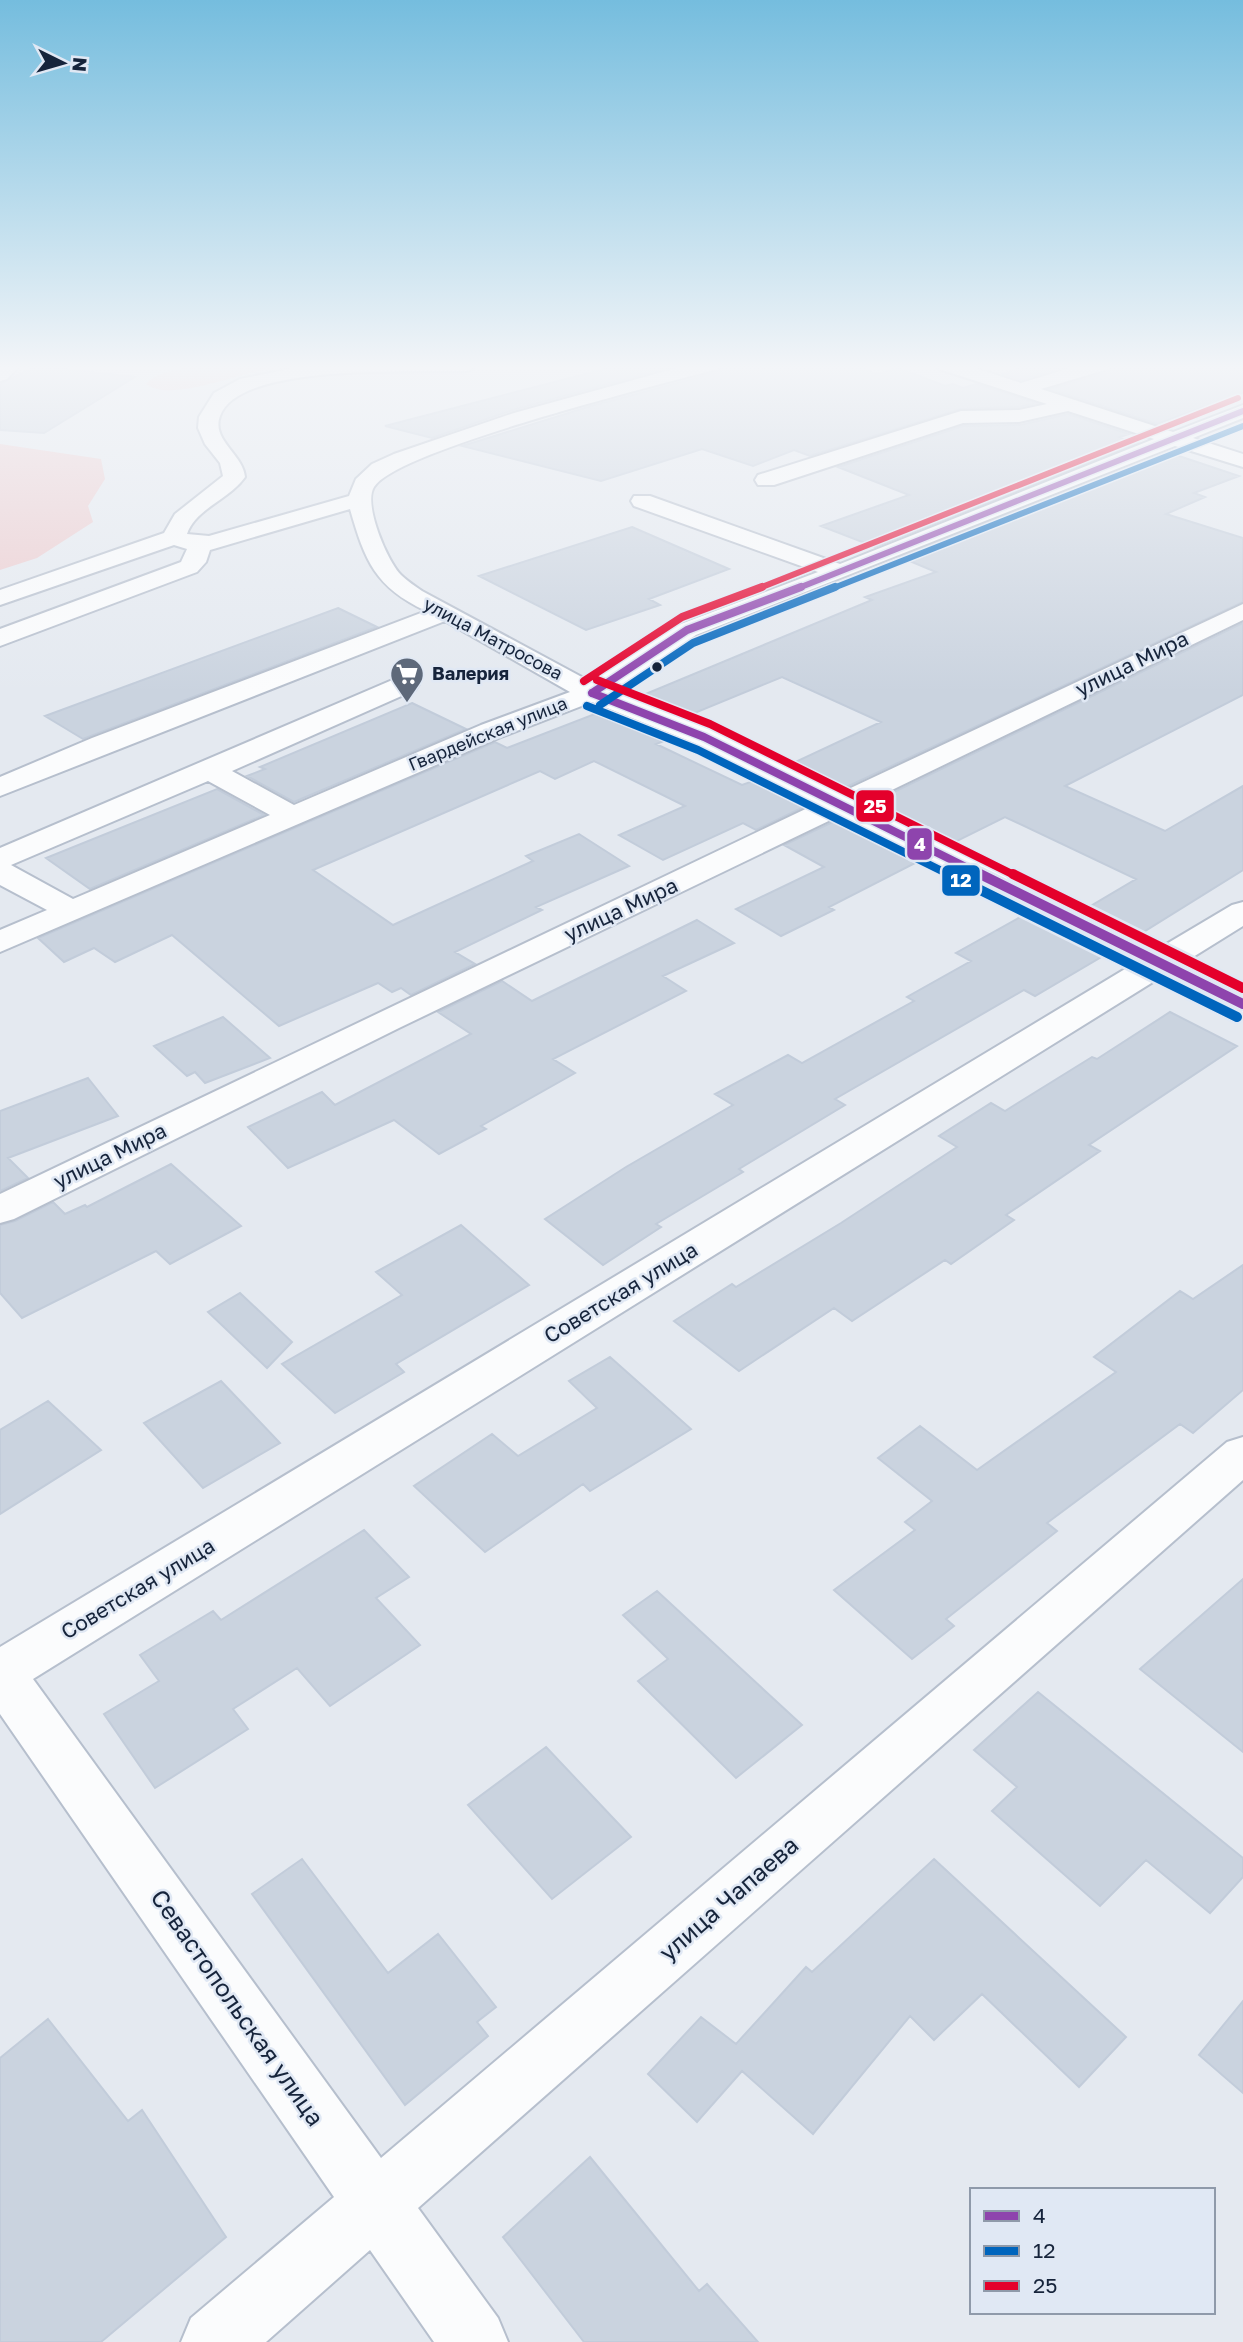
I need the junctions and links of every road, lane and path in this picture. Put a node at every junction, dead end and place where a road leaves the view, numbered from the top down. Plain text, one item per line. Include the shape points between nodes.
1 (234, 474) edge
2 (374, 474) edge
3 (784, 474) edge
4 (1081, 474) edge
5 (766, 480) dead end
6 (358, 500) junction
7 (642, 501) dead end
8 (174, 537) junction
9 (200, 544) junction
10 (840, 572) junction
11 (0, 598) edge
12 (1243, 611) edge
13 (447, 612) junction
14 (0, 638) edge
15 (406, 684) dead end
16 (592, 693) junction
17 (209, 770) junction
18 (0, 787) edge
19 (840, 806) junction
20 (293, 816) junction
21 (0, 859) edge
22 (0, 872) edge
23 (72, 911) junction
24 (1243, 912) edge
25 (0, 942) edge
26 (1161, 962) junction
27 (1243, 1004) edge
28 (0, 1210) edge
29 (1243, 1454) edge
30 (0, 1673) edge
31 (376, 2204) junction
32 (215, 2342) edge
33 (474, 2342) edge

1 - 8 street via 223,490 181,521
2 - 6 street via 364,484
3 - 5 street
4 - 10 street, Гвардейская улица
6 - 9 street
6 - 13 street, улица Матросова via 375,555 391,579
7 - 10 street
8 - 9 street
8 - 11 street
9 - 14 street via 188,568
10 - 16 street, Гвардейская улица via 687,629
12 - 19 street, улица Мира
13 - 16 street, улица Матросова
13 - 18 street
15 - 17 street
16 - 19 street, улица Матросова via 704,737
16 - 20 street, Гвардейская улица
17 - 20 street
17 - 21 street
19 - 26 street, улица Матросова
19 - 28 street, улица Мира
20 - 23 street, Гвардейская улица
22 - 23 street
23 - 25 street, Гвардейская улица
24 - 26 street, Советская улица
26 - 27 street, улица Матросова
26 - 30 street, Советская улица
29 - 31 street, улица Чапаева
30 - 31 street, Севастопольская улица
31 - 32 street, улица Чапаева
31 - 33 street, Севастопольская улица

